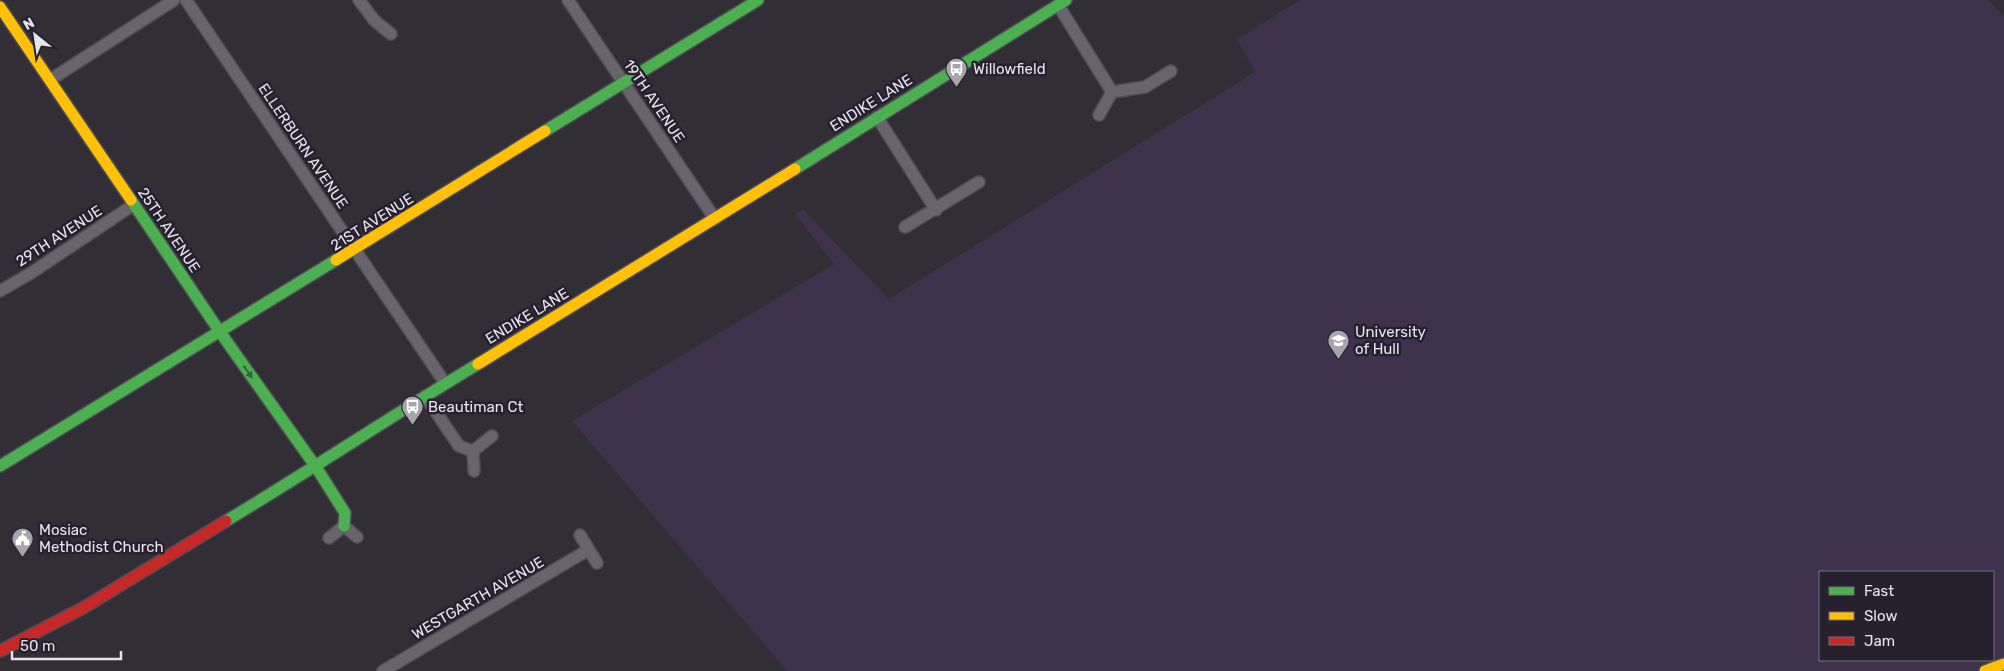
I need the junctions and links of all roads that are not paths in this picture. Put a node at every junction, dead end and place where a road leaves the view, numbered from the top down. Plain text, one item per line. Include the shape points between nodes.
1 (174, 0) edge
2 (186, 0) edge
3 (360, 0) edge
4 (568, 0) edge
5 (758, 0) edge
6 (1062, 2) edge
7 (0, 7) edge
8 (391, 34) dead end
9 (1172, 71) dead end
10 (50, 80) junction
11 (624, 83) junction
12 (1112, 92) junction
13 (1099, 115) dead end
14 (877, 117) junction
15 (979, 182) dead end
16 (134, 205) junction
17 (936, 210) junction
18 (714, 219) junction
19 (905, 227) dead end
20 (356, 249) junction
21 (0, 291) edge
22 (220, 332) junction
23 (445, 383) junction
24 (425, 396) junction
25 (492, 436) dead end
26 (473, 451) junction
27 (0, 466) edge
28 (316, 467) junction
29 (474, 471) dead end
30 (344, 526) junction
31 (580, 535) dead end
32 (357, 537) dead end
33 (329, 538) dead end
34 (588, 550) junction
35 (597, 563) dead end
36 (0, 651) edge
37 (2004, 664) edge
38 (383, 671) edge
39 (1985, 671) edge

1 - 10 street
2 - 20 street, ELLERBURN AVENUE
3 - 8 street via 374,20
4 - 11 street, 19TH AVENUE
5 - 11 street, 21ST AVENUE
6 - 12 street
6 - 14 street, ENDIKE LANE
7 - 10 street, 25TH AVENUE
9 - 12 street via 1145,87
10 - 16 street, 25TH AVENUE
11 - 18 street, 19TH AVENUE
11 - 20 street, 21ST AVENUE
12 - 13 street
14 - 17 street
14 - 18 street, ENDIKE LANE
15 - 17 street
16 - 21 street, 29TH AVENUE
16 - 22 street, 25TH AVENUE
17 - 19 street
18 - 23 street, ENDIKE LANE
20 - 22 street, 21ST AVENUE
20 - 23 street, ELLERBURN AVENUE
22 - 27 street, 21ST AVENUE
22 -> 28 street, 25TH AVENUE
23 - 24 street, ENDIKE LANE
24 - 26 street via 459,446
24 - 28 street, ENDIKE LANE
25 - 26 street
26 - 29 street
28 - 30 street, 25TH AVENUE via 345,513
28 - 36 street, ENDIKE LANE via 84,608
30 - 32 street
30 - 33 street
31 - 34 street
34 - 35 street
34 - 38 street, WESTGARTH AVENUE
37 - 39 street

